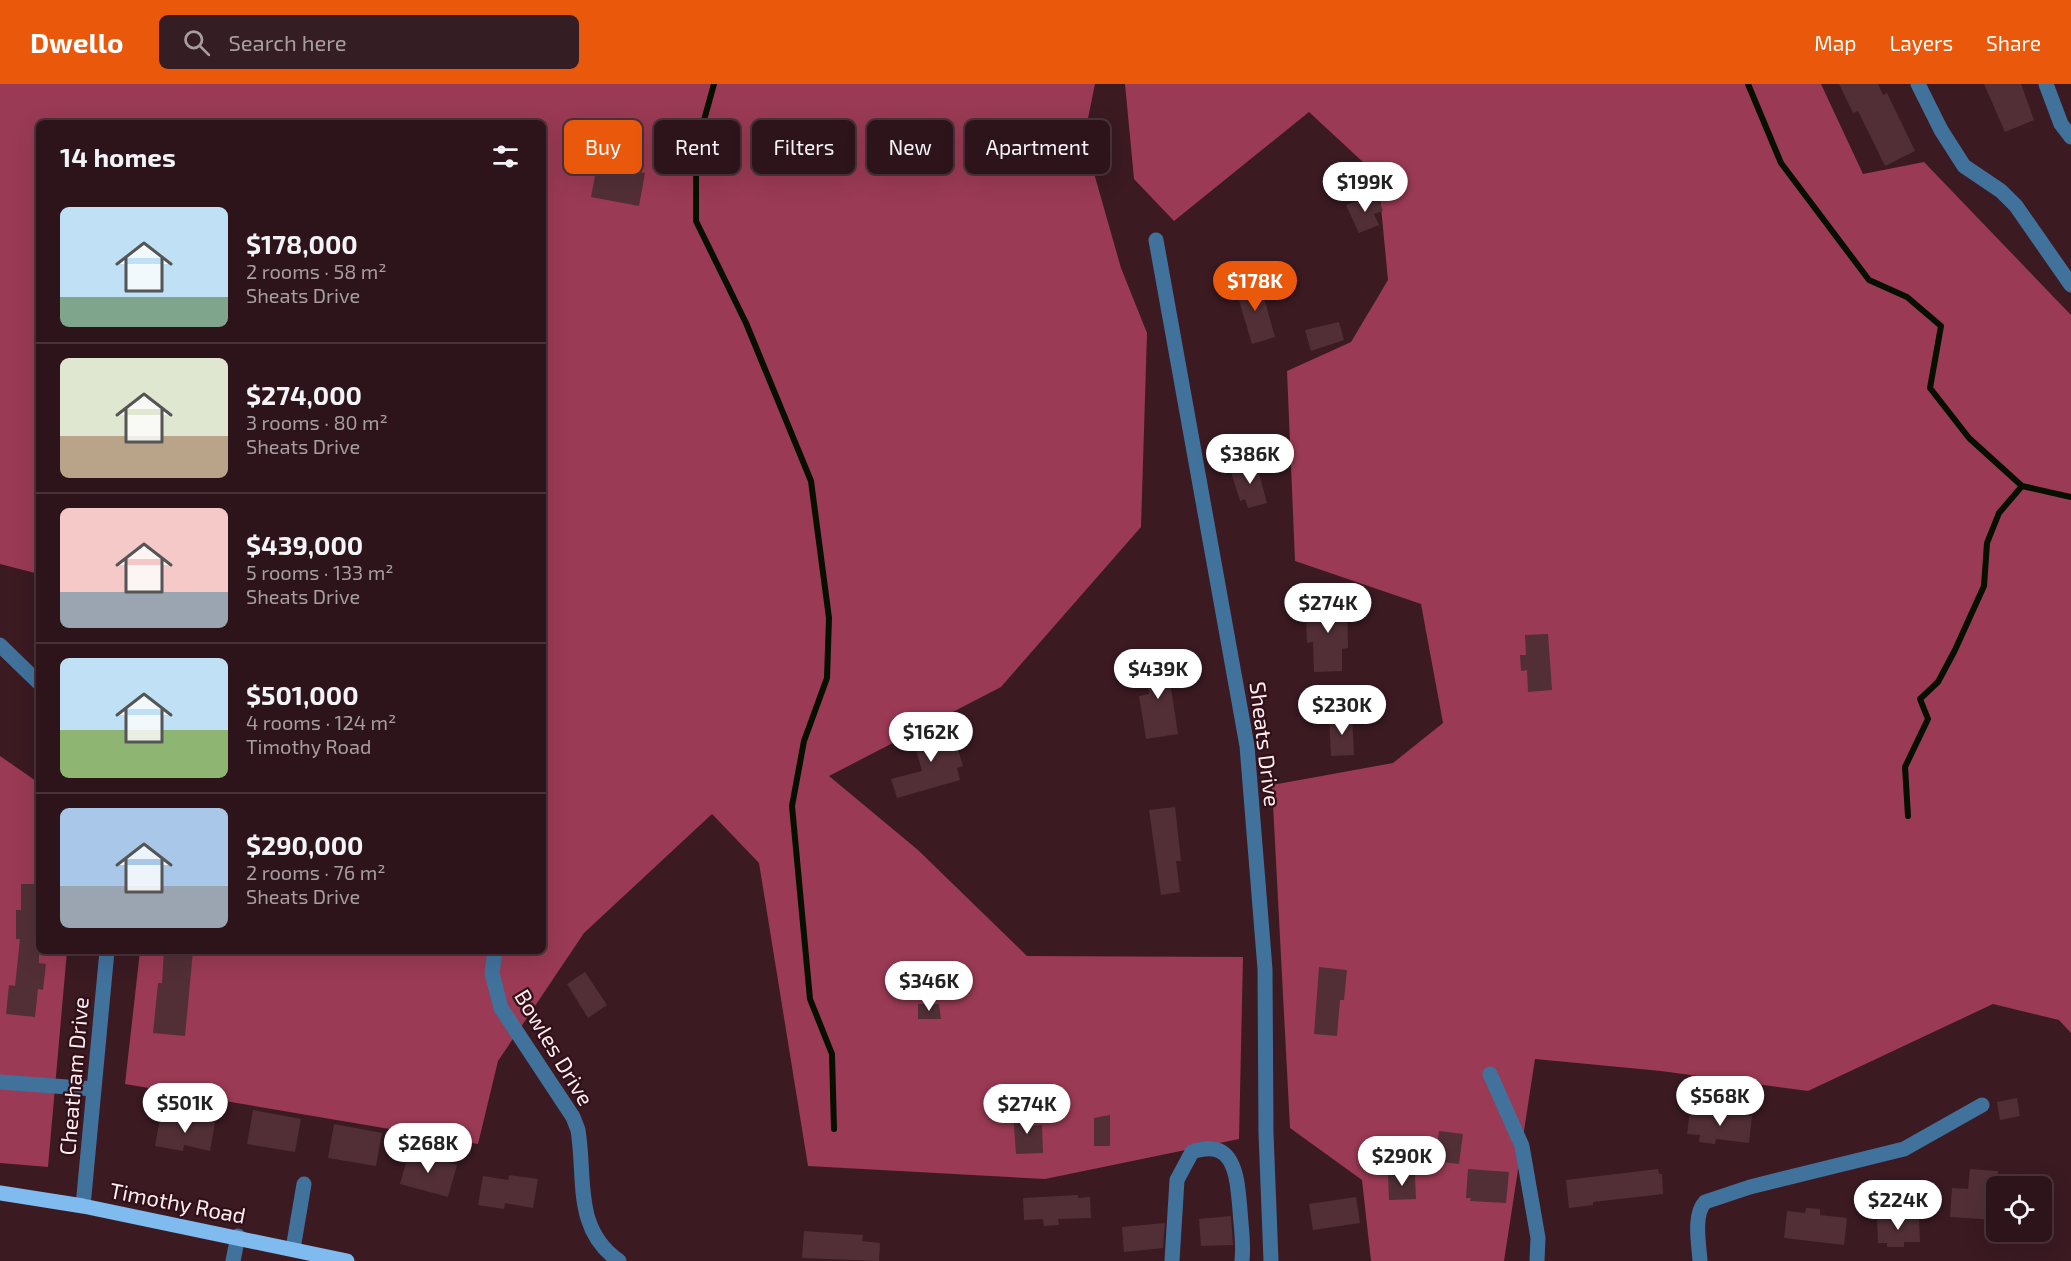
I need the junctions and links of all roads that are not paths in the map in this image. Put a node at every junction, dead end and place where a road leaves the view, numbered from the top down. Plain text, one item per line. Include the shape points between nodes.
1 (1918, 84) edge
2 (2046, 84) edge
3 (2071, 137) edge
4 (1156, 240) dead end
5 (2071, 285) edge
6 (0, 645) edge
7 (36, 680) edge
8 (107, 954) edge
9 (495, 954) edge
10 (1490, 1074) dead end
11 (0, 1082) edge
12 (94, 1089) junction
13 (1982, 1105) dead end
14 (304, 1184) dead end
15 (0, 1193) edge
16 (83, 1206) junction
17 (238, 1236) junction
18 (292, 1249) junction
19 (232, 1261) edge
20 (347, 1261) edge
21 (619, 1261) edge
22 (1172, 1261) edge
23 (1242, 1261) edge
24 (1272, 1261) edge
25 (1537, 1261) edge
26 (1700, 1261) edge

1 - 5 street via 1964,166 2016,206
2 - 3 street via 2061,124
4 - 24 street, Sheats Drive via 1247,746 1265,969
6 - 7 street
8 - 12 street, Cheatham Drive
9 - 21 street, Bowles Drive via 492,973 501,1008 578,1130 588,1225 608,1253
10 - 25 street via 1522,1146 1538,1238
11 - 12 street
12 - 16 street, Cheatham Drive
13 - 26 street via 1904,1149 1705,1202 1698,1216
14 - 18 street
15 - 16 main road, Timothy Road
16 - 17 main road, Timothy Road
17 - 18 main road, Timothy Road
17 - 19 street
18 - 20 main road, Timothy Road
22 - 23 street via 1177,1180 1192,1152 1207,1147 1221,1151 1237,1175

